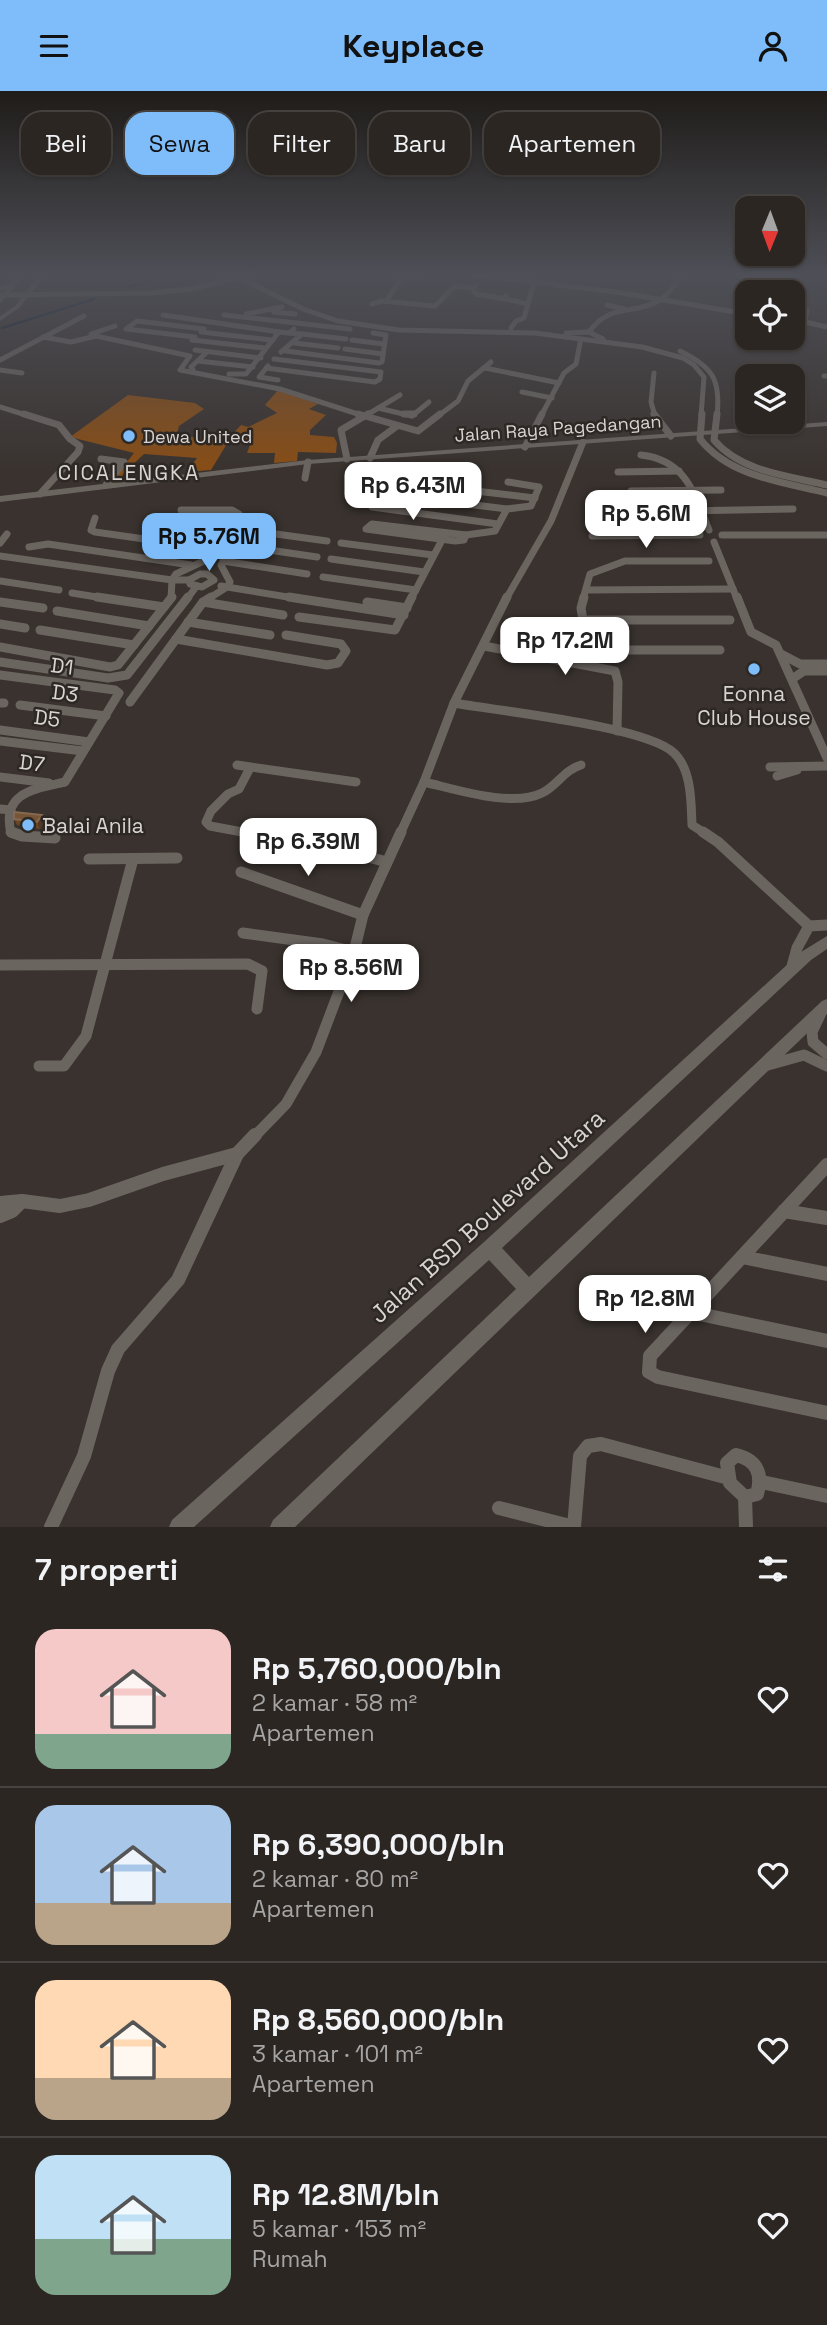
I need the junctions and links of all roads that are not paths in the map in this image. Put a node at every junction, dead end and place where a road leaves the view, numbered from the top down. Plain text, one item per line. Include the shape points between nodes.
1 (37, 340) edge
2 (60, 340) edge
3 (79, 340) edge
4 (113, 340) edge
5 (191, 340) edge
6 (271, 340) edge
7 (297, 340) edge
8 (349, 340) edge
9 (384, 340) edge
10 (570, 340) edge
11 (601, 340) junction
12 (294, 343) junction
13 (580, 343) junction
14 (384, 344) junction
15 (264, 348) junction
16 (672, 348) junction
17 (195, 350) dead end
18 (286, 351) junction
19 (207, 352) junction
20 (383, 354) junction
21 (261, 358) junction
22 (274, 359) junction
23 (684, 359) junction
24 (0, 360) edge
25 (198, 361) junction
26 (491, 362) dead end
27 (253, 367) junction
28 (266, 368) junction
29 (485, 368) junction
30 (0, 370) edge
31 (22, 373) dead end
32 (654, 373) dead end
33 (278, 380) dead end
34 (559, 383) junction
35 (522, 392) dead end
36 (400, 395) dead end
37 (552, 398) junction
38 (429, 402) dead end
39 (0, 407) edge
40 (378, 408) junction
41 (367, 415) junction
42 (716, 421) junction
43 (827, 424) edge
44 (397, 426) junction
45 (805, 426) edge
46 (735, 432) edge
47 (735, 432) edge
48 (715, 434) junction
49 (682, 435) junction
50 (701, 435) junction
51 (671, 436) junction
52 (583, 442) junction
53 (525, 447) junction
54 (704, 447) junction
55 (641, 455) dead end
56 (370, 458) junction
57 (101, 459) dead end
58 (347, 459) junction
59 (308, 462) junction
60 (679, 471) junction
61 (618, 472) dead end
62 (304, 478) dead end
63 (508, 482) dead end
64 (106, 485) junction
65 (827, 485) edge
66 (458, 489) dead end
67 (692, 490) junction
68 (721, 490) dead end
69 (631, 491) dead end
70 (827, 493) edge
71 (40, 494) junction
72 (385, 494) dead end
73 (535, 498) junction
74 (0, 499) edge
75 (372, 507) dead end
76 (507, 509) junction
77 (793, 509) dead end
78 (181, 510) dead end
79 (701, 511) junction
80 (630, 512) dead end
81 (95, 518) dead end
82 (498, 524) junction
83 (709, 530) junction
84 (8, 534) dead end
85 (466, 535) junction
86 (700, 535) junction
87 (722, 535) junction
88 (827, 535) edge
89 (592, 536) dead end
90 (442, 540) junction
91 (327, 541) dead end
92 (713, 541) junction
93 (0, 543) edge
94 (341, 543) dead end
95 (234, 545) junction
96 (29, 547) dead end
97 (215, 549) junction
98 (433, 555) junction
99 (317, 557) dead end
100 (0, 559) edge
101 (331, 559) dead end
102 (223, 561) junction
103 (709, 561) dead end
104 (197, 565) junction
105 (425, 572) junction
106 (307, 574) dead end
107 (323, 577) dead end
108 (0, 581) edge
109 (212, 582) junction
110 (172, 583) junction
111 (192, 584) junction
112 (228, 584) junction
113 (733, 589) junction
114 (59, 590) dead end
115 (416, 590) junction
116 (586, 590) junction
117 (72, 593) dead end
118 (0, 602) edge
119 (203, 602) junction
120 (163, 607) junction
121 (43, 608) dead end
122 (57, 611) dead end
123 (406, 611) junction
124 (284, 614) dead end
125 (299, 617) dead end
126 (730, 619) dead end
127 (583, 620) junction
128 (188, 622) junction
129 (0, 624) edge
130 (149, 626) junction
131 (25, 628) dead end
132 (40, 630) dead end
133 (270, 635) dead end
134 (286, 635) dead end
135 (176, 639) junction
136 (134, 645) junction
137 (484, 646) junction
138 (0, 647) edge
139 (720, 650) dead end
140 (780, 654) junction
141 (0, 662) edge
142 (827, 664) edge
143 (802, 668) junction
144 (827, 671) edge
145 (0, 675) edge
146 (792, 680) junction
147 (130, 702) dead end
148 (454, 703) junction
149 (20, 705) dead end
150 (106, 716) junction
151 (0, 730) edge
152 (617, 731) junction
153 (0, 741) edge
154 (89, 742) junction
155 (83, 751) junction
156 (827, 758) edge
157 (237, 765) dead end
158 (581, 765) dead end
159 (827, 766) edge
160 (770, 767) dead end
161 (807, 767) junction
162 (250, 768) junction
163 (777, 776) dead end
164 (0, 777) edge
165 (356, 782) dead end
166 (424, 782) junction
167 (60, 784) junction
168 (6, 810) edge
169 (55, 838) dead end
170 (89, 859) dead end
171 (133, 859) junction
172 (177, 859) dead end
173 (387, 862) junction
174 (241, 872) dead end
175 (363, 915) junction
176 (827, 925) edge
177 (809, 926) junction
178 (243, 933) dead end
179 (827, 942) edge
180 (354, 952) junction
181 (0, 965) edge
182 (105, 965) junction
183 (791, 970) junction
184 (825, 1007) edge
185 (257, 1009) dead end
186 (827, 1054) edge
187 (39, 1066) dead end
188 (827, 1066) edge
189 (762, 1067) junction
190 (237, 1154) junction
191 (827, 1165) edge
192 (22, 1201) junction
193 (0, 1203) edge
194 (784, 1211) junction
195 (0, 1216) edge
196 (827, 1218) edge
197 (490, 1248) junction
198 (742, 1257) junction
199 (827, 1275) edge
200 (529, 1290) junction
201 (690, 1312) junction
202 (827, 1341) edge
203 (827, 1413) edge
204 (726, 1476) junction
205 (762, 1482) junction
206 (827, 1496) edge
207 (745, 1497) junction
208 (499, 1508) dead end
209 (51, 1527) edge
210 (179, 1527) edge
211 (280, 1527) edge
212 (574, 1527) edge
213 (746, 1527) edge

1 - 24 street
2 - 3 street
4 - 41 street via 190,356 180,369 183,371 280,389
5 - 15 street
6 - 15 street
7 - 12 street
8 - 14 street
9 - 14 street
10 - 13 street
11 - 13 street
11 - 16 street
11 - 23 street
12 - 18 street
12 - 20 street
13 - 34 street via 576,364 565,371
14 - 20 street
15 - 21 street
16 - 23 street via 689,358
16 - 42 street via 696,358 717,378
17 - 19 street
18 - 20 street via 379,363
18 - 22 street
19 - 21 street
19 - 25 street
21 - 27 street
22 - 28 street
22 - 28 street via 381,372 380,379
23 - 50 street via 704,377
25 - 27 street
25 - 27 street via 190,369 240,376
26 - 29 street
28 - 33 street via 259,377
29 - 34 street
29 - 44 street via 468,381 457,401 421,430
30 - 31 street
32 - 51 street via 652,410
34 - 37 street
35 - 37 street
36 - 40 street
37 - 53 street
38 - 40 street via 412,416
39 - 71 street via 59,425 80,446
40 - 41 street
41 - 44 street
41 - 58 street via 340,432
42 - 46 street via 723,429
42 - 48 street
43 - 45 street, Jalan Raya Pagedangan
44 - 56 street via 378,440
47 - 48 street, Jalan Raya Pagedangan
48 - 50 street, Jalan Raya Pagedangan
48 - 65 street via 717,446 733,458
49 - 50 street, Jalan Raya Pagedangan
49 - 51 street, Jalan Raya Pagedangan
49 - 54 street
50 - 54 street
51 - 52 street, Jalan Raya Pagedangan
52 - 53 street, Jalan Raya Pagedangan
52 - 137 street via 551,521 510,590
53 - 56 street, Jalan Raya Pagedangan
54 - 70 street via 739,468
55 - 60 street via 659,456
56 - 58 street, Jalan Raya Pagedangan
57 - 64 street via 124,462
58 - 59 street, Jalan Raya Pagedangan
59 - 62 street
59 - 64 street, Jalan Raya Pagedangan
60 - 61 street
60 - 67 street via 686,475
63 - 73 street via 537,485
64 - 71 street, Jalan Raya Pagedangan
66 - 73 street
67 - 68 street
67 - 69 street
67 - 79 street
71 - 74 street, Jalan Raya Pagedangan
72 - 76 street
73 - 76 street via 529,507
75 - 82 street
76 - 82 street
77 - 79 street
78 - 97 street via 239,514
79 - 80 street
79 - 83 street
81 - 97 street via 91,530 95,532
82 - 85 street via 495,531
83 - 86 street
83 - 87 street
84 - 93 street
85 - 90 street via 462,540
85 - 90 street via 373,524 366,529
86 - 89 street
86 - 92 street
87 - 88 street
87 - 92 street
90 - 98 street
91 - 95 street via 251,531 243,533
92 - 113 street
94 - 98 street
95 - 99 street
95 - 102 street
96 - 104 street via 48,544
97 - 104 street
98 - 105 street
100 - 110 street
101 - 105 street
102 - 106 street
102 - 112 street
103 - 116 street via 617,563 590,574
104 - 110 street via 179,572
105 - 115 street
107 - 115 street
108 - 114 street
109 - 111 street
109 - 111 street via 200,573
109 - 112 street
110 - 111 street
110 - 120 street via 172,597
111 - 141 street via 127,675 108,678
112 - 119 street
112 - 123 street
113 - 116 street
113 - 140 street via 751,632 776,645
115 - 123 street
116 - 127 street
117 - 120 street
118 - 121 street
119 - 124 street
119 - 128 street
120 - 130 street
122 - 130 street
123 - 125 street via 391,631
126 - 127 street
127 - 139 street via 587,646 593,650
128 - 133 street
128 - 135 street
129 - 131 street
130 - 136 street
132 - 136 street
134 - 135 street via 341,644 346,651 338,663 327,665
135 - 147 street
136 - 138 street via 123,661 110,667
137 - 148 street
137 - 152 street via 615,671
140 - 143 street
140 - 146 street
142 - 143 street
143 - 144 street
143 - 146 street
145 - 150 street, D1 via 115,690 119,693
146 - 156 street
148 - 152 street
148 - 166 street
149 - 150 street, D3
150 - 154 street
151 - 154 street, D5
152 - 177 street via 646,737 674,752 688,778 692,825 718,842
153 - 155 street, D5
154 - 155 street
155 - 167 street via 68,779
157 - 162 street
158 - 166 street via 565,772 548,790 523,797
159 - 161 street
160 - 161 street
161 - 163 street
162 - 165 street
162 - 173 street via 239,789 211,811 206,822 210,826
164 - 167 street, D7
166 - 173 street
167 - 168 street via 22,793
168 - 169 street via 11,833
170 - 171 street
171 - 172 street
171 - 182 street
173 - 175 street
174 - 175 street
175 - 180 street
176 - 177 street
177 - 183 street
178 - 180 street
179 - 183 street, Jalan BSD Boulevard Utara
180 - 190 street via 316,1052 286,1104
181 - 182 street
182 - 185 street via 248,964 262,971
182 - 187 street via 86,1036 64,1066
183 - 197 street, Jalan BSD Boulevard Utara
184 - 186 street via 812,1032 813,1042
184 - 189 main road
188 - 189 street via 804,1055
189 - 200 main road
190 - 192 street via 89,1200 60,1206
190 - 209 street via 178,1280 118,1349 84,1456
191 - 194 street
192 - 193 street
192 - 195 street
194 - 196 street
194 - 198 street
197 - 200 street
197 - 210 street, Jalan BSD Boulevard Utara
198 - 199 street
198 - 201 street
200 - 211 main road
201 - 202 street
201 - 203 street via 650,1356 649,1372
204 - 205 street via 727,1463 736,1455 748,1457
204 - 207 street via 733,1490
204 - 212 street via 601,1444 588,1446 580,1456
205 - 206 street
205 - 207 street via 757,1494
207 - 213 street
208 - 212 street

